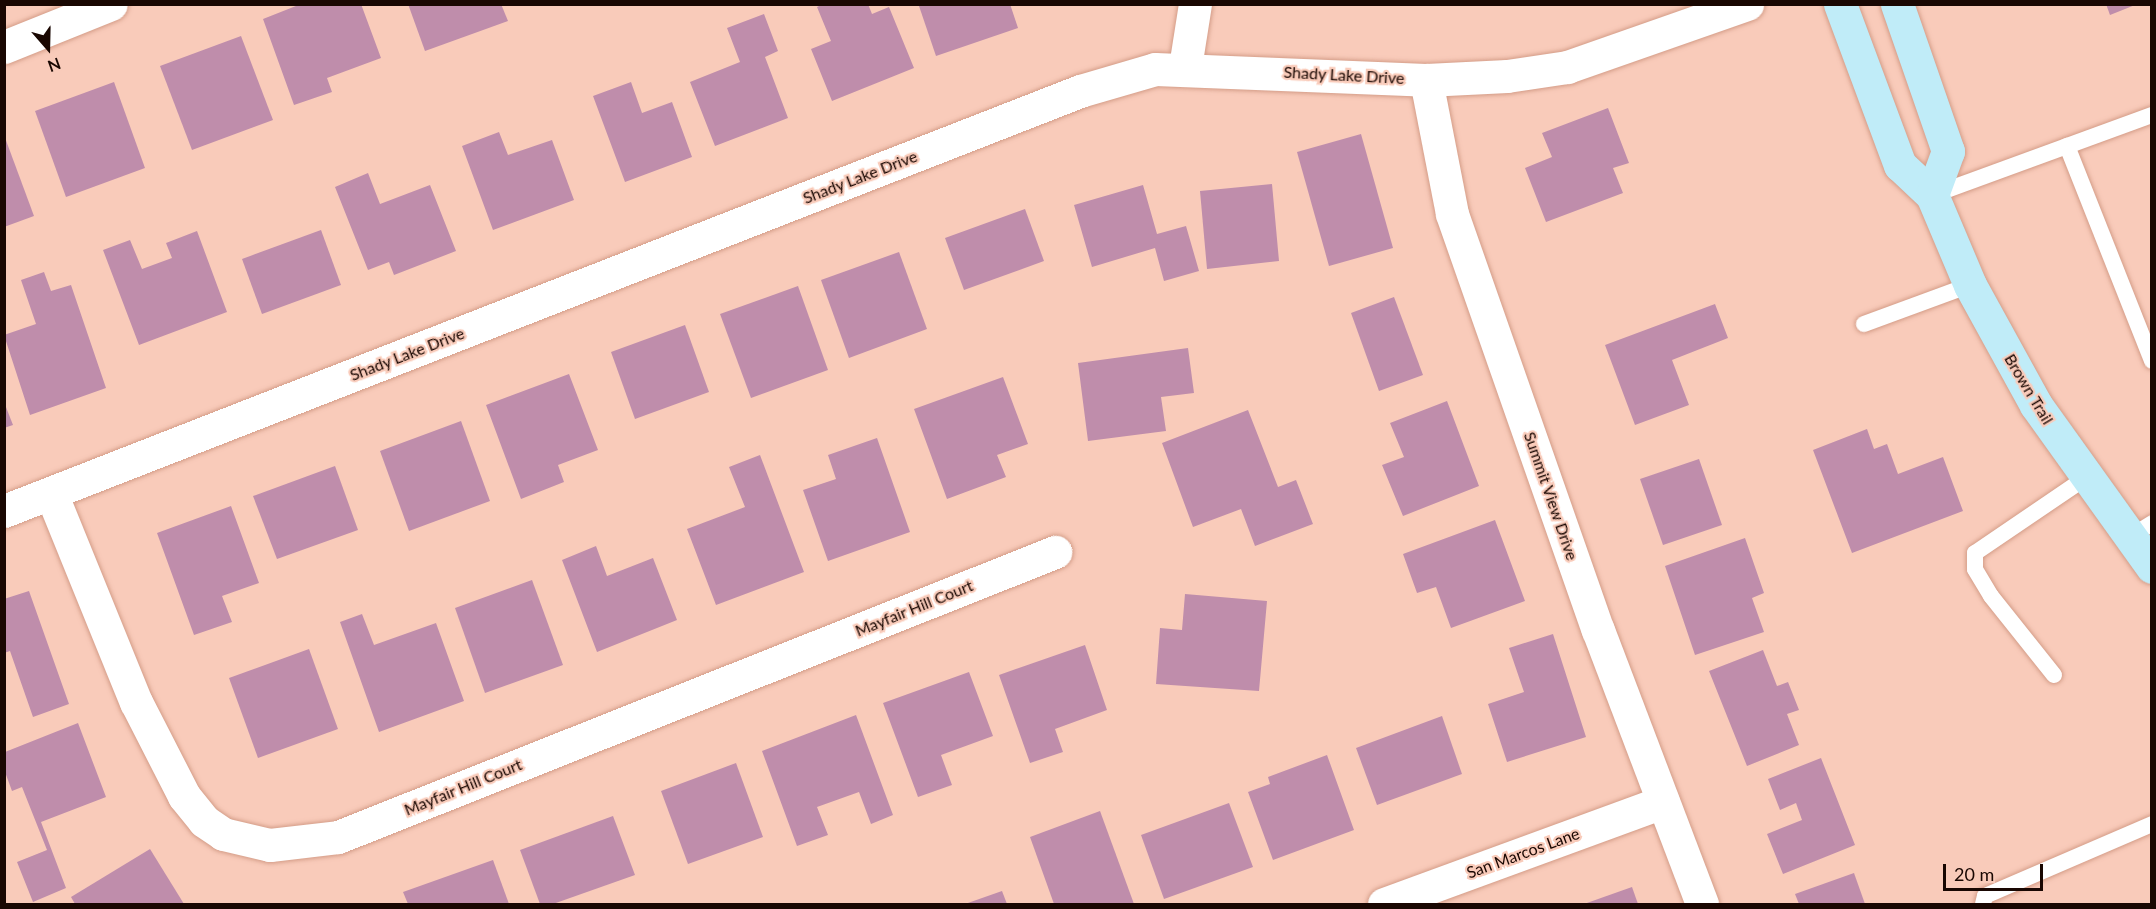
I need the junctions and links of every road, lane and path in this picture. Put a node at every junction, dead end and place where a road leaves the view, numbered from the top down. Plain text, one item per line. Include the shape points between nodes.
1 (111, 4) edge
2 (1195, 4) edge
3 (1747, 4) edge
4 (1840, 4) edge
5 (1897, 4) edge
6 (4, 47) edge
7 (1185, 67) junction
8 (1426, 80) junction
9 (2151, 115) edge
10 (2067, 146) junction
11 (1932, 195) junction
12 (1970, 285) junction
13 (1864, 324) dead end
14 (2151, 361) edge
15 (2087, 477) junction
16 (51, 493) junction
17 (4, 511) edge
18 (2140, 530) edge
19 (1055, 552) dead end
20 (2151, 567) edge
21 (2054, 675) dead end
22 (1663, 802) junction
23 (2151, 824) edge
24 (1384, 904) edge
25 (1702, 904) edge
26 (1983, 904) edge

1 - 6 street
2 - 7 street
3 - 8 street, Shady Lake Drive via 1567,67 1507,76
4 - 11 street, Brown Trail via 1900,165
5 - 11 street via 1948,151
7 - 8 street, Shady Lake Drive
7 - 16 street, Shady Lake Drive via 1155,69 1080,91
8 - 22 street, Summit View Drive via 1452,214
9 - 10 lane
10 - 11 lane
10 - 14 lane
11 - 12 street, Brown Trail
12 - 13 lane
12 - 15 street, Brown Trail via 2036,405
15 - 18 street, Brown Trail
15 - 21 lane via 1975,553 1976,569 1991,596
16 - 17 street, Shady Lake Drive
16 - 19 street, Mayfair Hill Court via 136,702 184,796 204,821 223,834 270,845 338,837
18 - 20 street, Brown Trail
22 - 24 street, San Marcos Lane
22 - 25 street, Summit View Drive
23 - 26 lane via 1985,896

